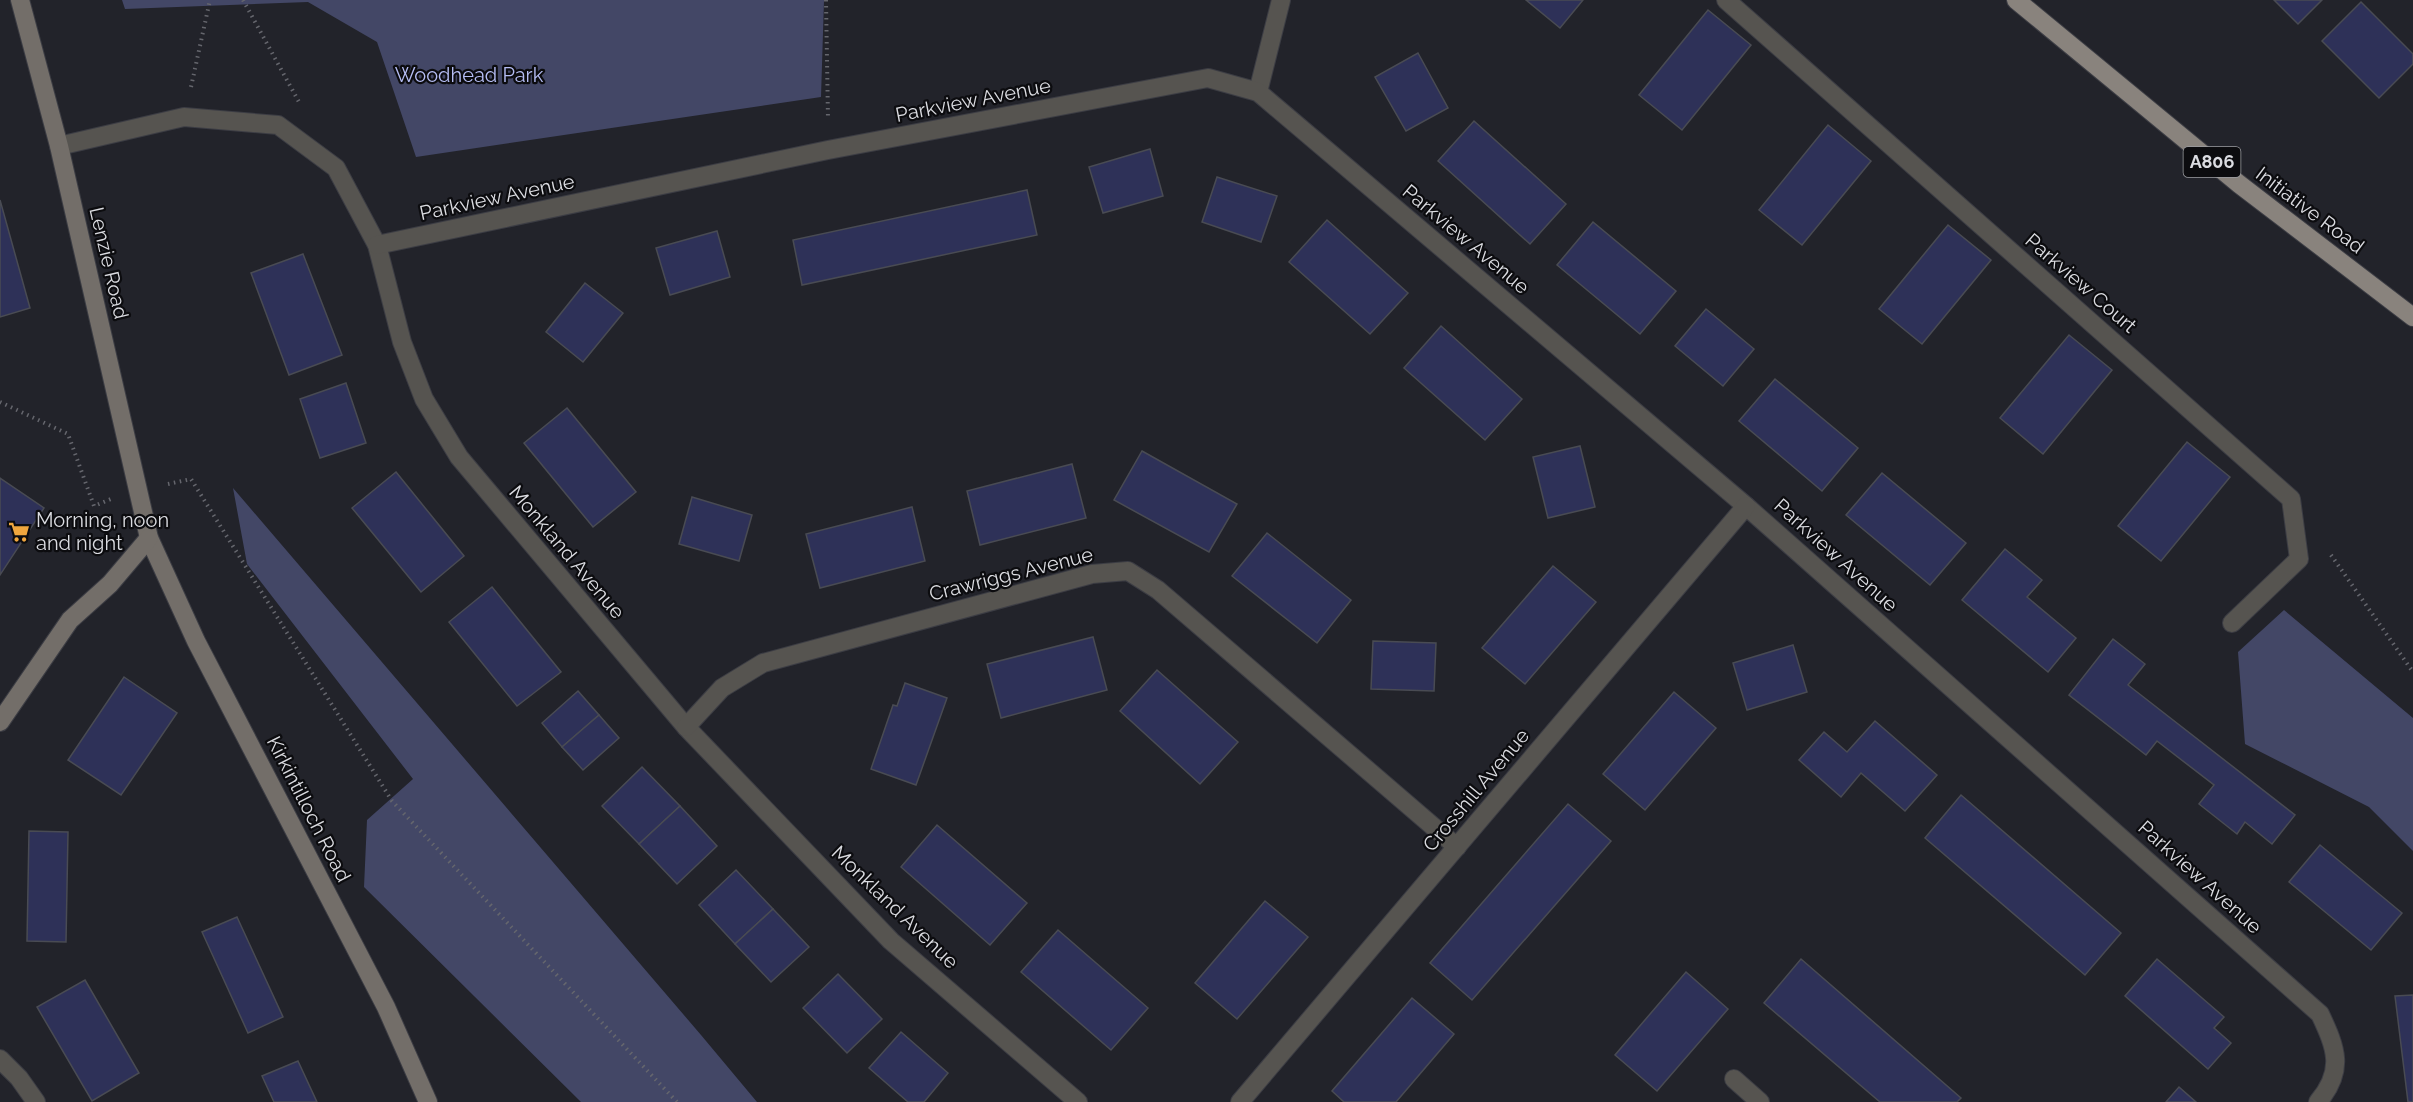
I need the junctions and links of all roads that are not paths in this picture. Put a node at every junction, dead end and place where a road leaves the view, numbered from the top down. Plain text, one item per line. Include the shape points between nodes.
1 (20, 0) edge
2 (1281, 0) edge
3 (1726, 0) edge
4 (2016, 0) edge
5 (1258, 92) junction
6 (59, 146) junction
7 (377, 245) junction
8 (2413, 317) edge
9 (1746, 506) junction
10 (149, 538) junction
11 (2232, 623) dead end
12 (0, 722) edge
13 (686, 727) junction
14 (1457, 847) junction
15 (0, 1059) edge
16 (1734, 1079) dead end
17 (36, 1102) edge
18 (428, 1102) edge
19 (1078, 1102) edge
20 (1240, 1102) edge
21 (1760, 1102) edge
22 (2318, 1102) edge

1 - 6 main road, Lenzie Road
2 - 5 street
3 - 11 street, Parkview Court via 2291,499 2299,559
4 - 8 main road, Initiative Road / A806 via 2239,184
5 - 7 street, Parkview Avenue via 1208,78 828,150
5 - 9 street, Parkview Avenue
6 - 7 street, Monkland Avenue via 184,117 278,125 336,168
6 - 10 main road, Lenzie Road
7 - 13 street, Monkland Avenue via 402,342 424,399 459,458
9 - 14 street, Crosshill Avenue
9 - 22 street, Parkview Avenue via 2320,1014 2336,1048 2331,1086
10 - 12 main road via 110,584 70,620
10 - 18 main road, Kirkintilloch Road via 196,640 386,1007
13 - 14 street, Crawriggs Avenue via 722,688 763,663 1092,574 1128,571 1158,590
13 - 19 street, Monkland Avenue via 891,940
14 - 20 street, Crosshill Avenue
15 - 17 street via 19,1077
16 - 21 street

